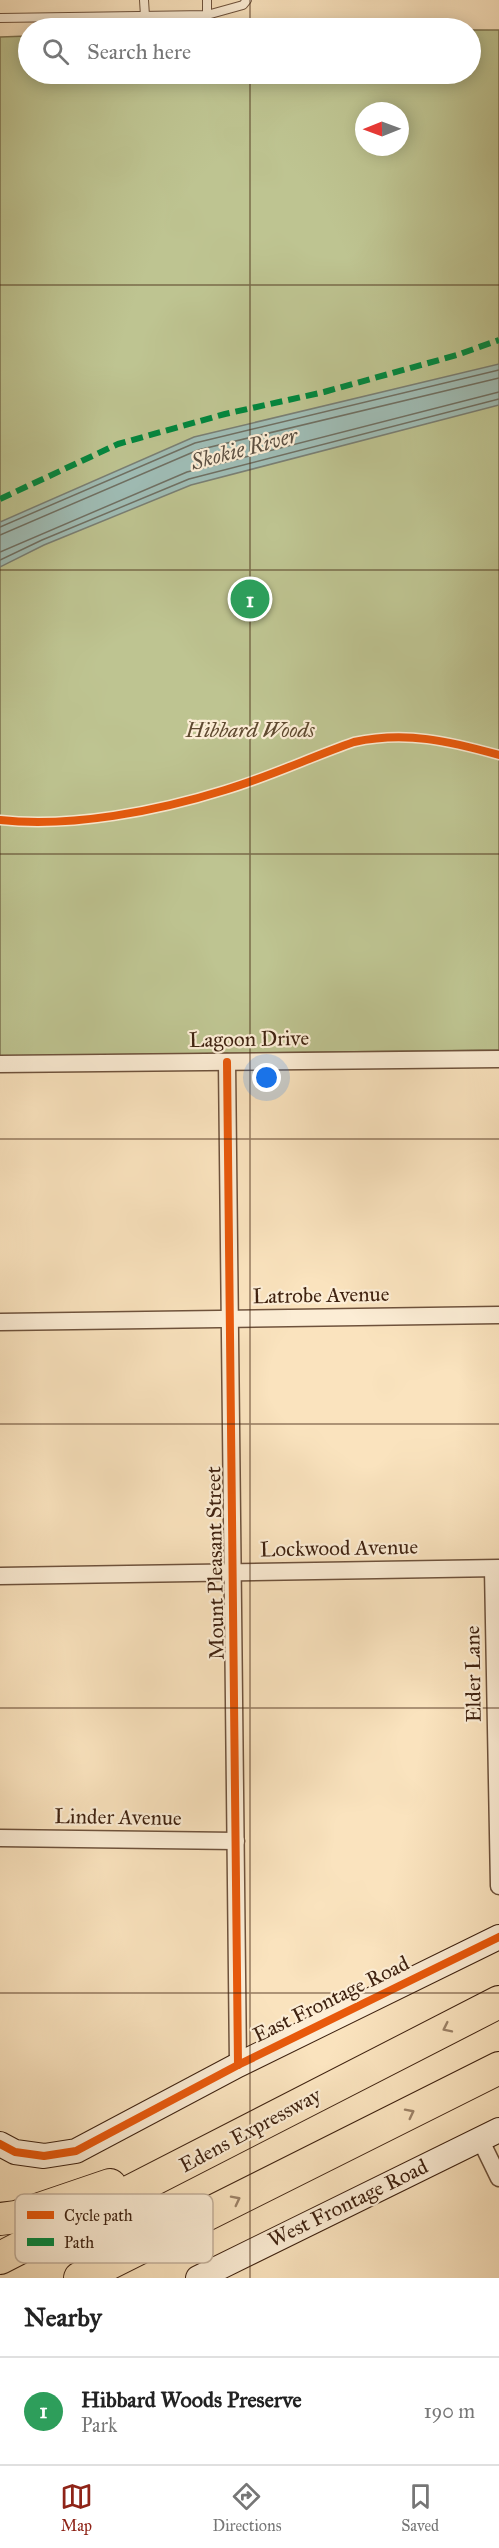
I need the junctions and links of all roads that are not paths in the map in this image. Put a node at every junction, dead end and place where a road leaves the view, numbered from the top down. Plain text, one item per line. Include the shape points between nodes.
1 (144, 0) edge
2 (207, 0) edge
3 (247, 0) edge
4 (207, 15) junction
5 (145, 16) junction
6 (0, 18) edge
7 (499, 1059) edge
8 (227, 1062) junction
9 (0, 1064) edge
10 (499, 1315) edge
11 (230, 1319) junction
12 (0, 1322) edge
13 (496, 1568) edge
14 (233, 1573) junction
15 (0, 1576) edge
16 (0, 1838) edge
17 (236, 1841) junction
18 (499, 1886) edge
19 (499, 1937) edge
20 (499, 2002) edge
21 (238, 2065) junction
22 (499, 2068) edge
23 (490, 2134) edge
24 (7, 2148) edge
25 (196, 2159) junction
26 (499, 2178) edge
27 (87, 2194) edge
28 (127, 2194) edge
29 (213, 2212) edge
30 (15, 2217) edge
31 (0, 2219) edge
32 (15, 2250) edge
33 (0, 2258) edge
34 (111, 2263) edge
35 (117, 2263) edge
36 (80, 2278) edge
37 (96, 2278) edge
38 (198, 2278) edge

1 - 5 lane
2 - 4 lane
3 - 4 lane via 243,5
4 - 5 lane
5 - 6 lane
7 - 8 street, Lagoon Drive
8 - 9 street, Lagoon Drive
8 - 11 street, Mount Pleasant Street
10 - 11 street, Latrobe Avenue
11 - 12 street, Latrobe Avenue
11 - 14 street, Mount Pleasant Street
13 - 14 street, Lockwood Avenue
13 - 18 street, Elder Lane
14 - 15 street, Lockwood Avenue
14 - 17 street, Mount Pleasant Street
16 - 17 street, Linder Avenue
17 - 21 street, Mount Pleasant Street
19 - 21 street, East Frontage Road
20 -> 25 highway, Edens Expressway
21 - 24 street, East Frontage Road via 76,2151 44,2156
29 -> 22 highway
23 - 26 street
23 - 38 street, West Frontage Road
25 - 27 highway
25 - 28 highway, Edens Expressway
30 - 31 highway
32 - 33 highway, Edens Expressway
34 - 36 highway
35 - 37 highway

